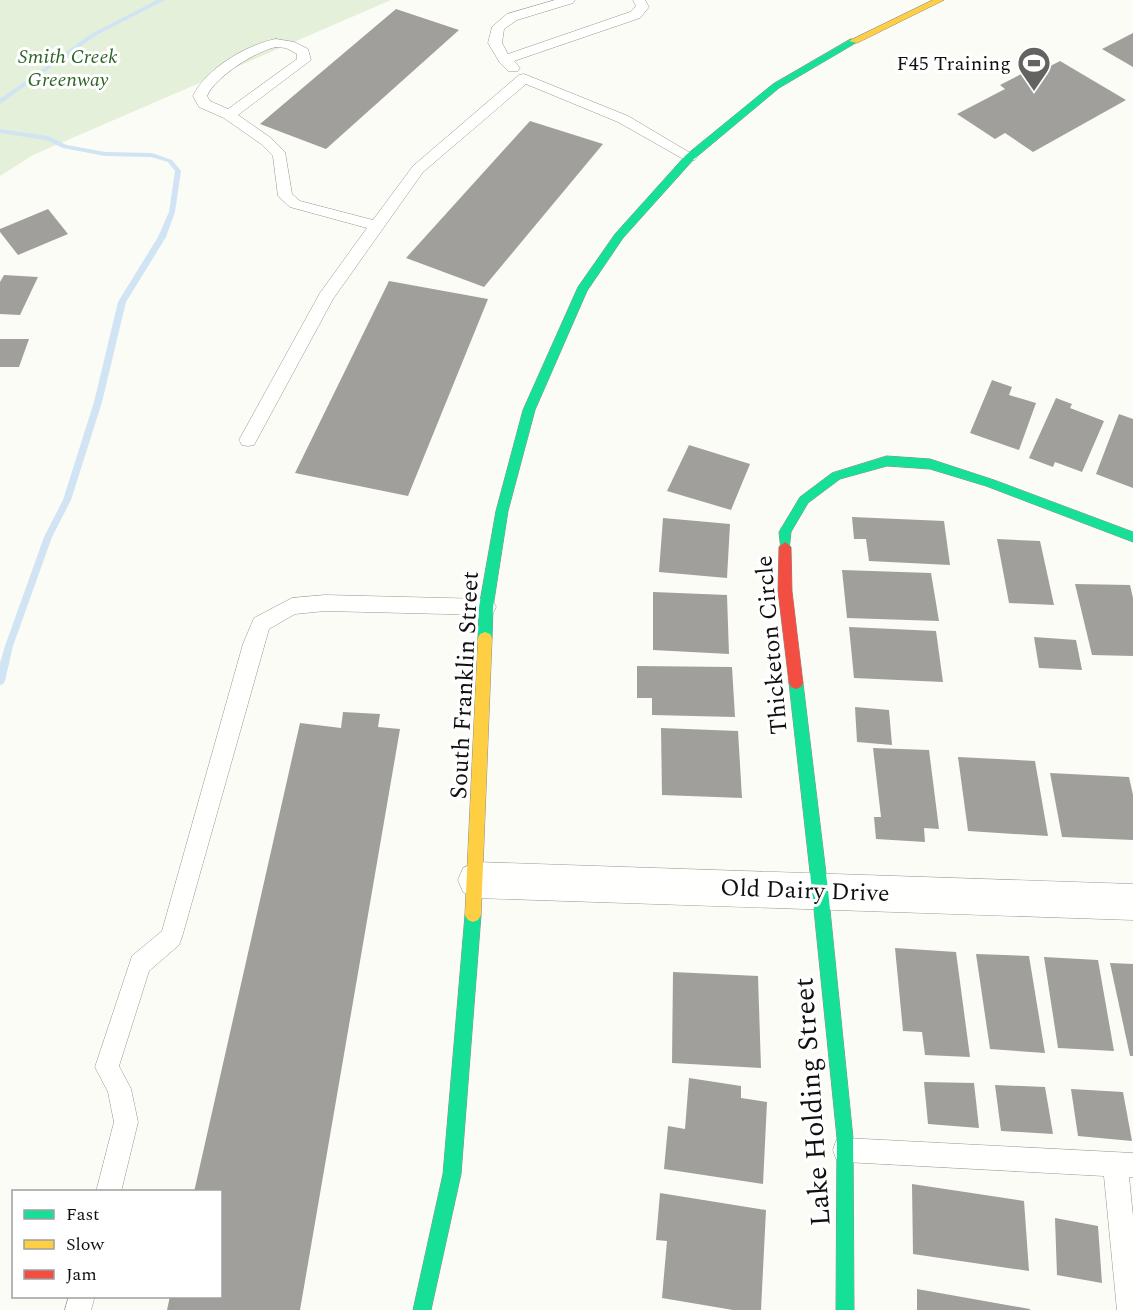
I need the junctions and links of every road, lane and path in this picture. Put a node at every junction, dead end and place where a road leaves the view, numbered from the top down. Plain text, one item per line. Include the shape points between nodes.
1 (569, 0) edge
2 (639, 0) edge
3 (940, 0) edge
4 (505, 60) junction
5 (524, 78) junction
6 (229, 116) junction
7 (690, 157) junction
8 (376, 226) junction
9 (248, 440) dead end
10 (1133, 537) edge
11 (486, 608) junction
12 (476, 880) junction
13 (820, 890) junction
14 (1133, 902) edge
15 (845, 1150) junction
16 (1124, 1164) edge
17 (108, 1190) edge
18 (422, 1310) edge
19 (845, 1310) edge
20 (1130, 1310) edge

1 - 4 lane via 512,17 498,27 495,43
2 - 4 lane via 643,7 635,15
3 - 7 street, South Franklin Street via 876,29 776,86
4 - 5 lane
5 - 7 lane via 623,119
5 - 8 lane via 418,169
6 - 6 lane via 204,104 200,96 204,87 261,44 294,45 303,52 303,60
6 - 8 lane via 267,141 280,155 285,196 295,204
7 - 11 street, South Franklin Street via 620,236 582,290 529,410 502,511
8 - 9 lane via 326,297
10 - 13 street, Thicketon Circle via 930,464 887,461 836,476 804,500 785,532 785,591
11 - 12 street, South Franklin Street
11 - 17 lane via 325,603 292,606 261,624 171,937 140,964 107,1067 119,1089 126,1122
12 - 13 street, Old Dairy Drive
12 - 18 street, South Franklin Street via 452,1174
13 - 14 street, Old Dairy Drive
13 - 15 street, Lake Holding Street
15 - 16 lane
15 - 19 street, Lake Holding Street
16 - 20 lane

